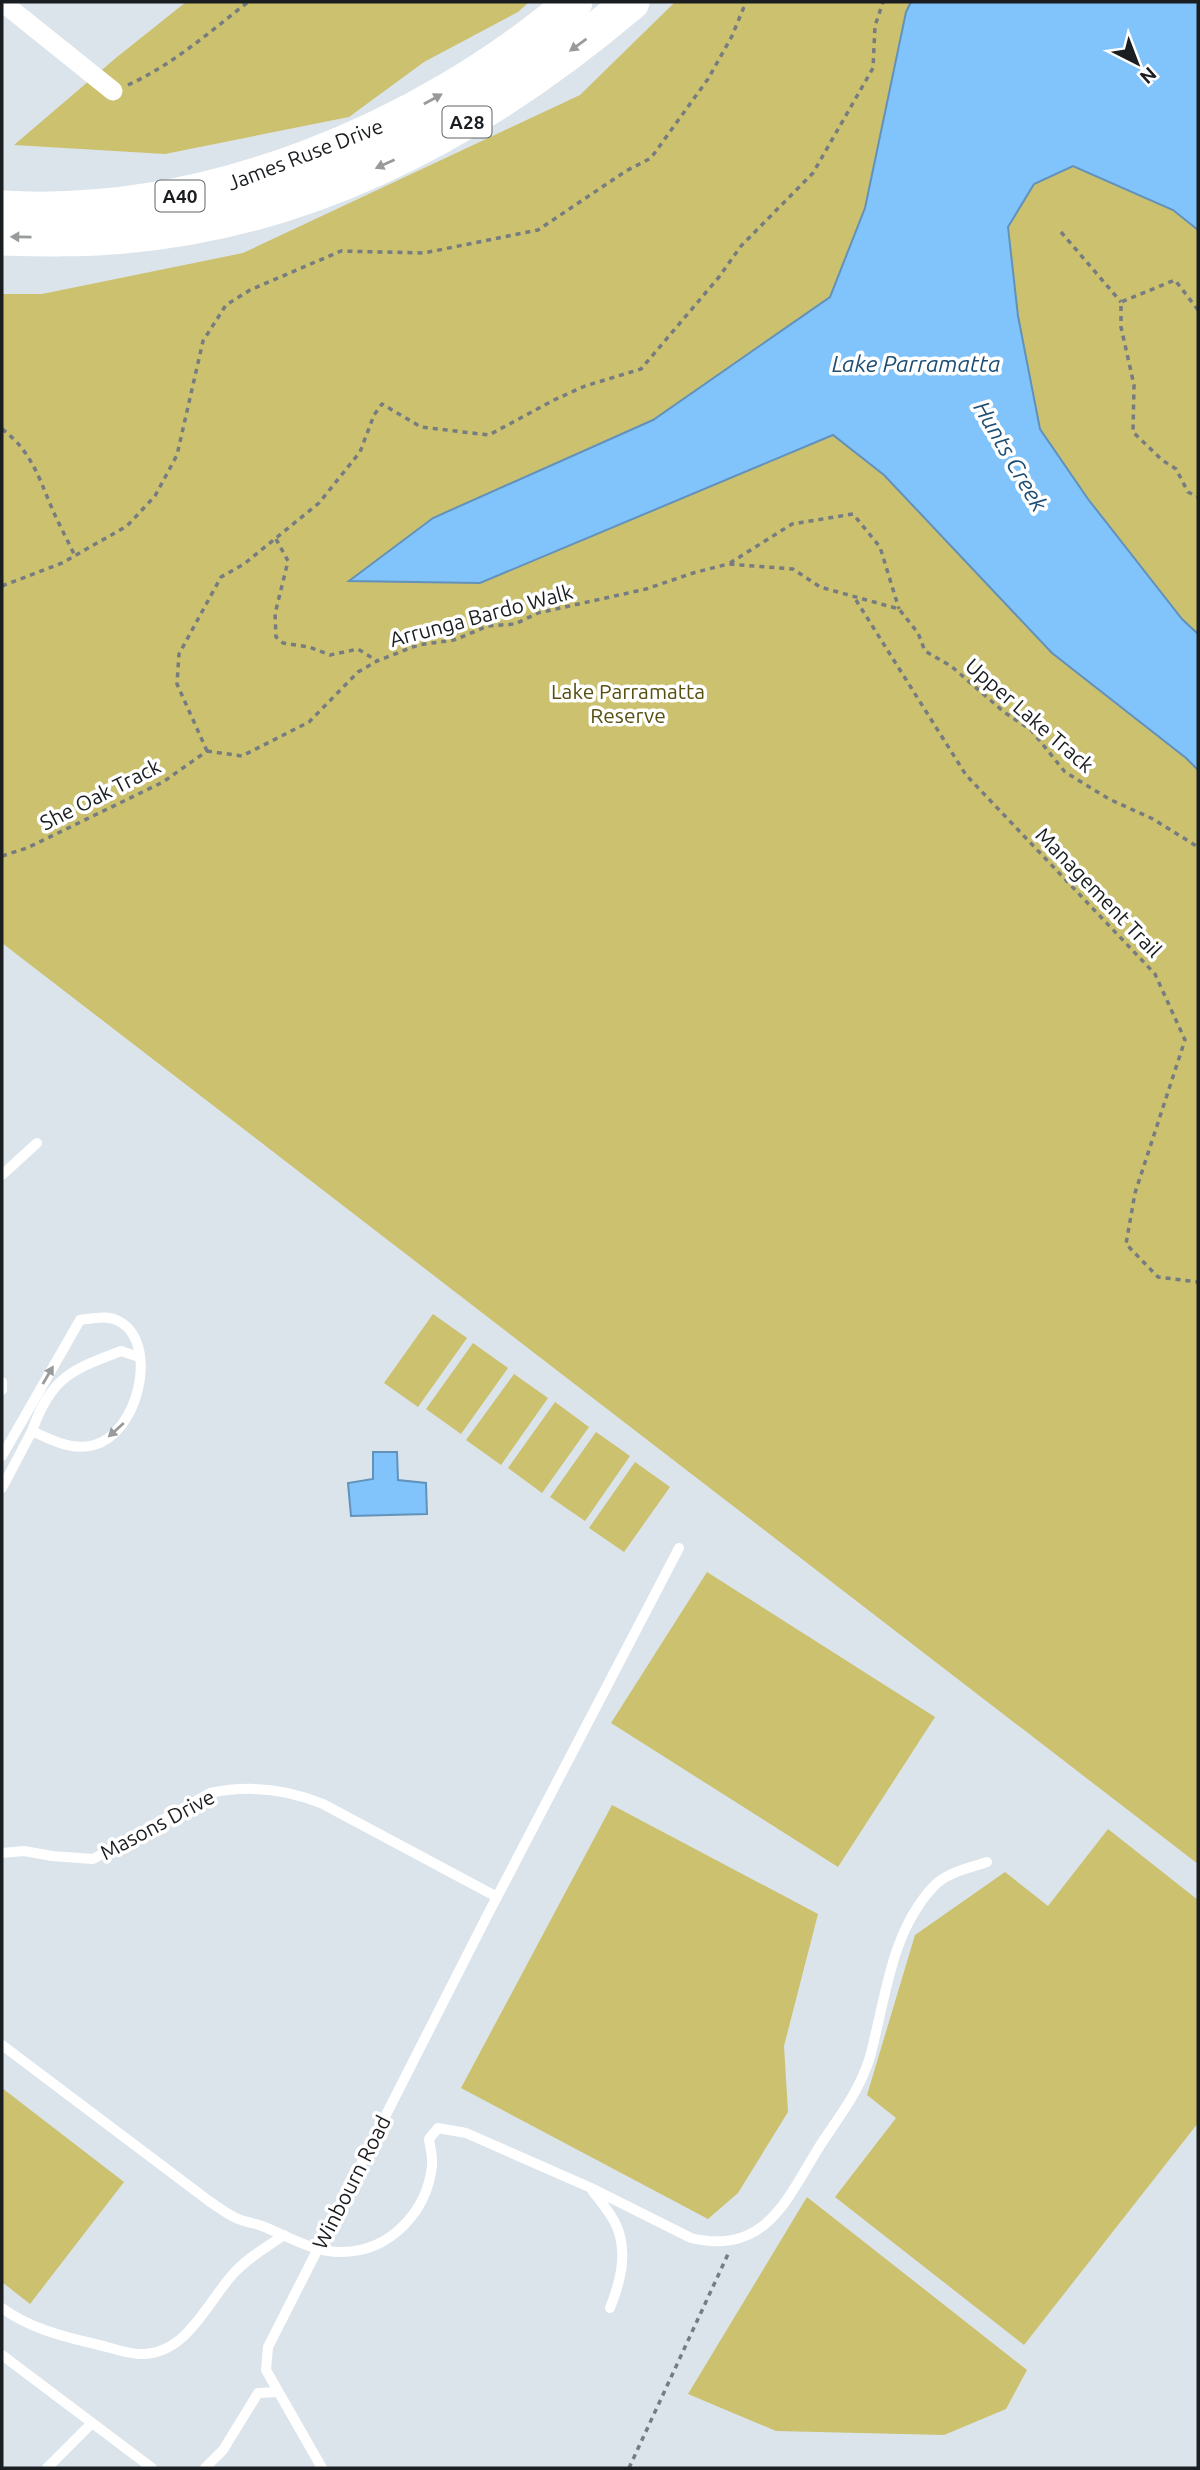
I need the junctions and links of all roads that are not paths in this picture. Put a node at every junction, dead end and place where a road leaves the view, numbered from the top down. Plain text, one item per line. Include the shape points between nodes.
1 (2, 2) edge
2 (574, 2) edge
3 (631, 2) edge
4 (113, 92) road end
5 (349, 140) junction
6 (2, 186) edge
7 (281, 204) junction
8 (2, 209) edge
9 (2, 237) edge
10 (2, 261) edge
11 (37, 1143) dead end
12 (2, 1175) edge
13 (139, 1357) junction
14 (2, 1382) edge
15 (2, 1390) edge
16 (32, 1431) junction
17 (2, 1456) edge
18 (2, 1488) edge
19 (679, 1548) dead end
20 (2, 1853) edge
21 (987, 1862) dead end
22 (497, 1896) junction
23 (2, 2045) edge
24 (589, 2187) junction
25 (284, 2235) junction
26 (317, 2249) junction
27 (2, 2308) edge
28 (610, 2308) dead end
29 (2, 2355) edge
30 (278, 2392) junction
31 (91, 2424) junction
32 (47, 2468) edge
33 (152, 2468) edge
34 (205, 2468) edge
35 (322, 2468) edge

1 - 4 street
5 -> 2 highway, James Ruse Drive / A28 via 446,92
3 -> 7 highway, James Ruse Drive / A28 via 586,40 468,121 348,181
5 - 6 highway, A28 via 204,174 143,183
5 - 8 highway, James Ruse Drive / A40 via 261,175 175,197
7 -> 9 highway, James Ruse Drive / A40 via 203,223 124,235
7 - 10 highway, A28 via 151,245 91,257
11 - 12 lane
13 - 16 lane via 121,1351 71,1371 55,1384
13 -> 16 lane via 135,1404 120,1430 95,1445 77,1446 52,1442
17 -> 13 lane via 80,1320 104,1317 122,1323 131,1331
14 - 15 lane
16 - 18 lane
19 - 22 lane, Winbourn Road
20 - 22 lane, Masons Drive via 93,1859 210,1793 229,1788 272,1790 323,1804
21 - 24 lane via 936,1884 916,1909 898,1942 867,2067 780,2212 735,2240 708,2242 691,2238
22 - 26 lane, Winbourn Road
23 - 25 lane via 209,2201 237,2219
24 - 26 lane via 466,2133 438,2128 429,2139 433,2164 413,2217 394,2234 369,2246 345,2252
24 - 28 lane via 617,2226 622,2253 621,2280
25 - 26 lane
25 - 27 lane via 234,2273 187,2334 160,2350 139,2354 64,2337
26 - 30 lane, Winbourn Road via 268,2347 266,2370
29 - 31 lane
30 - 34 lane via 258,2393 223,2449
30 - 35 lane, Winbourn Road
31 - 32 lane
31 - 33 lane

